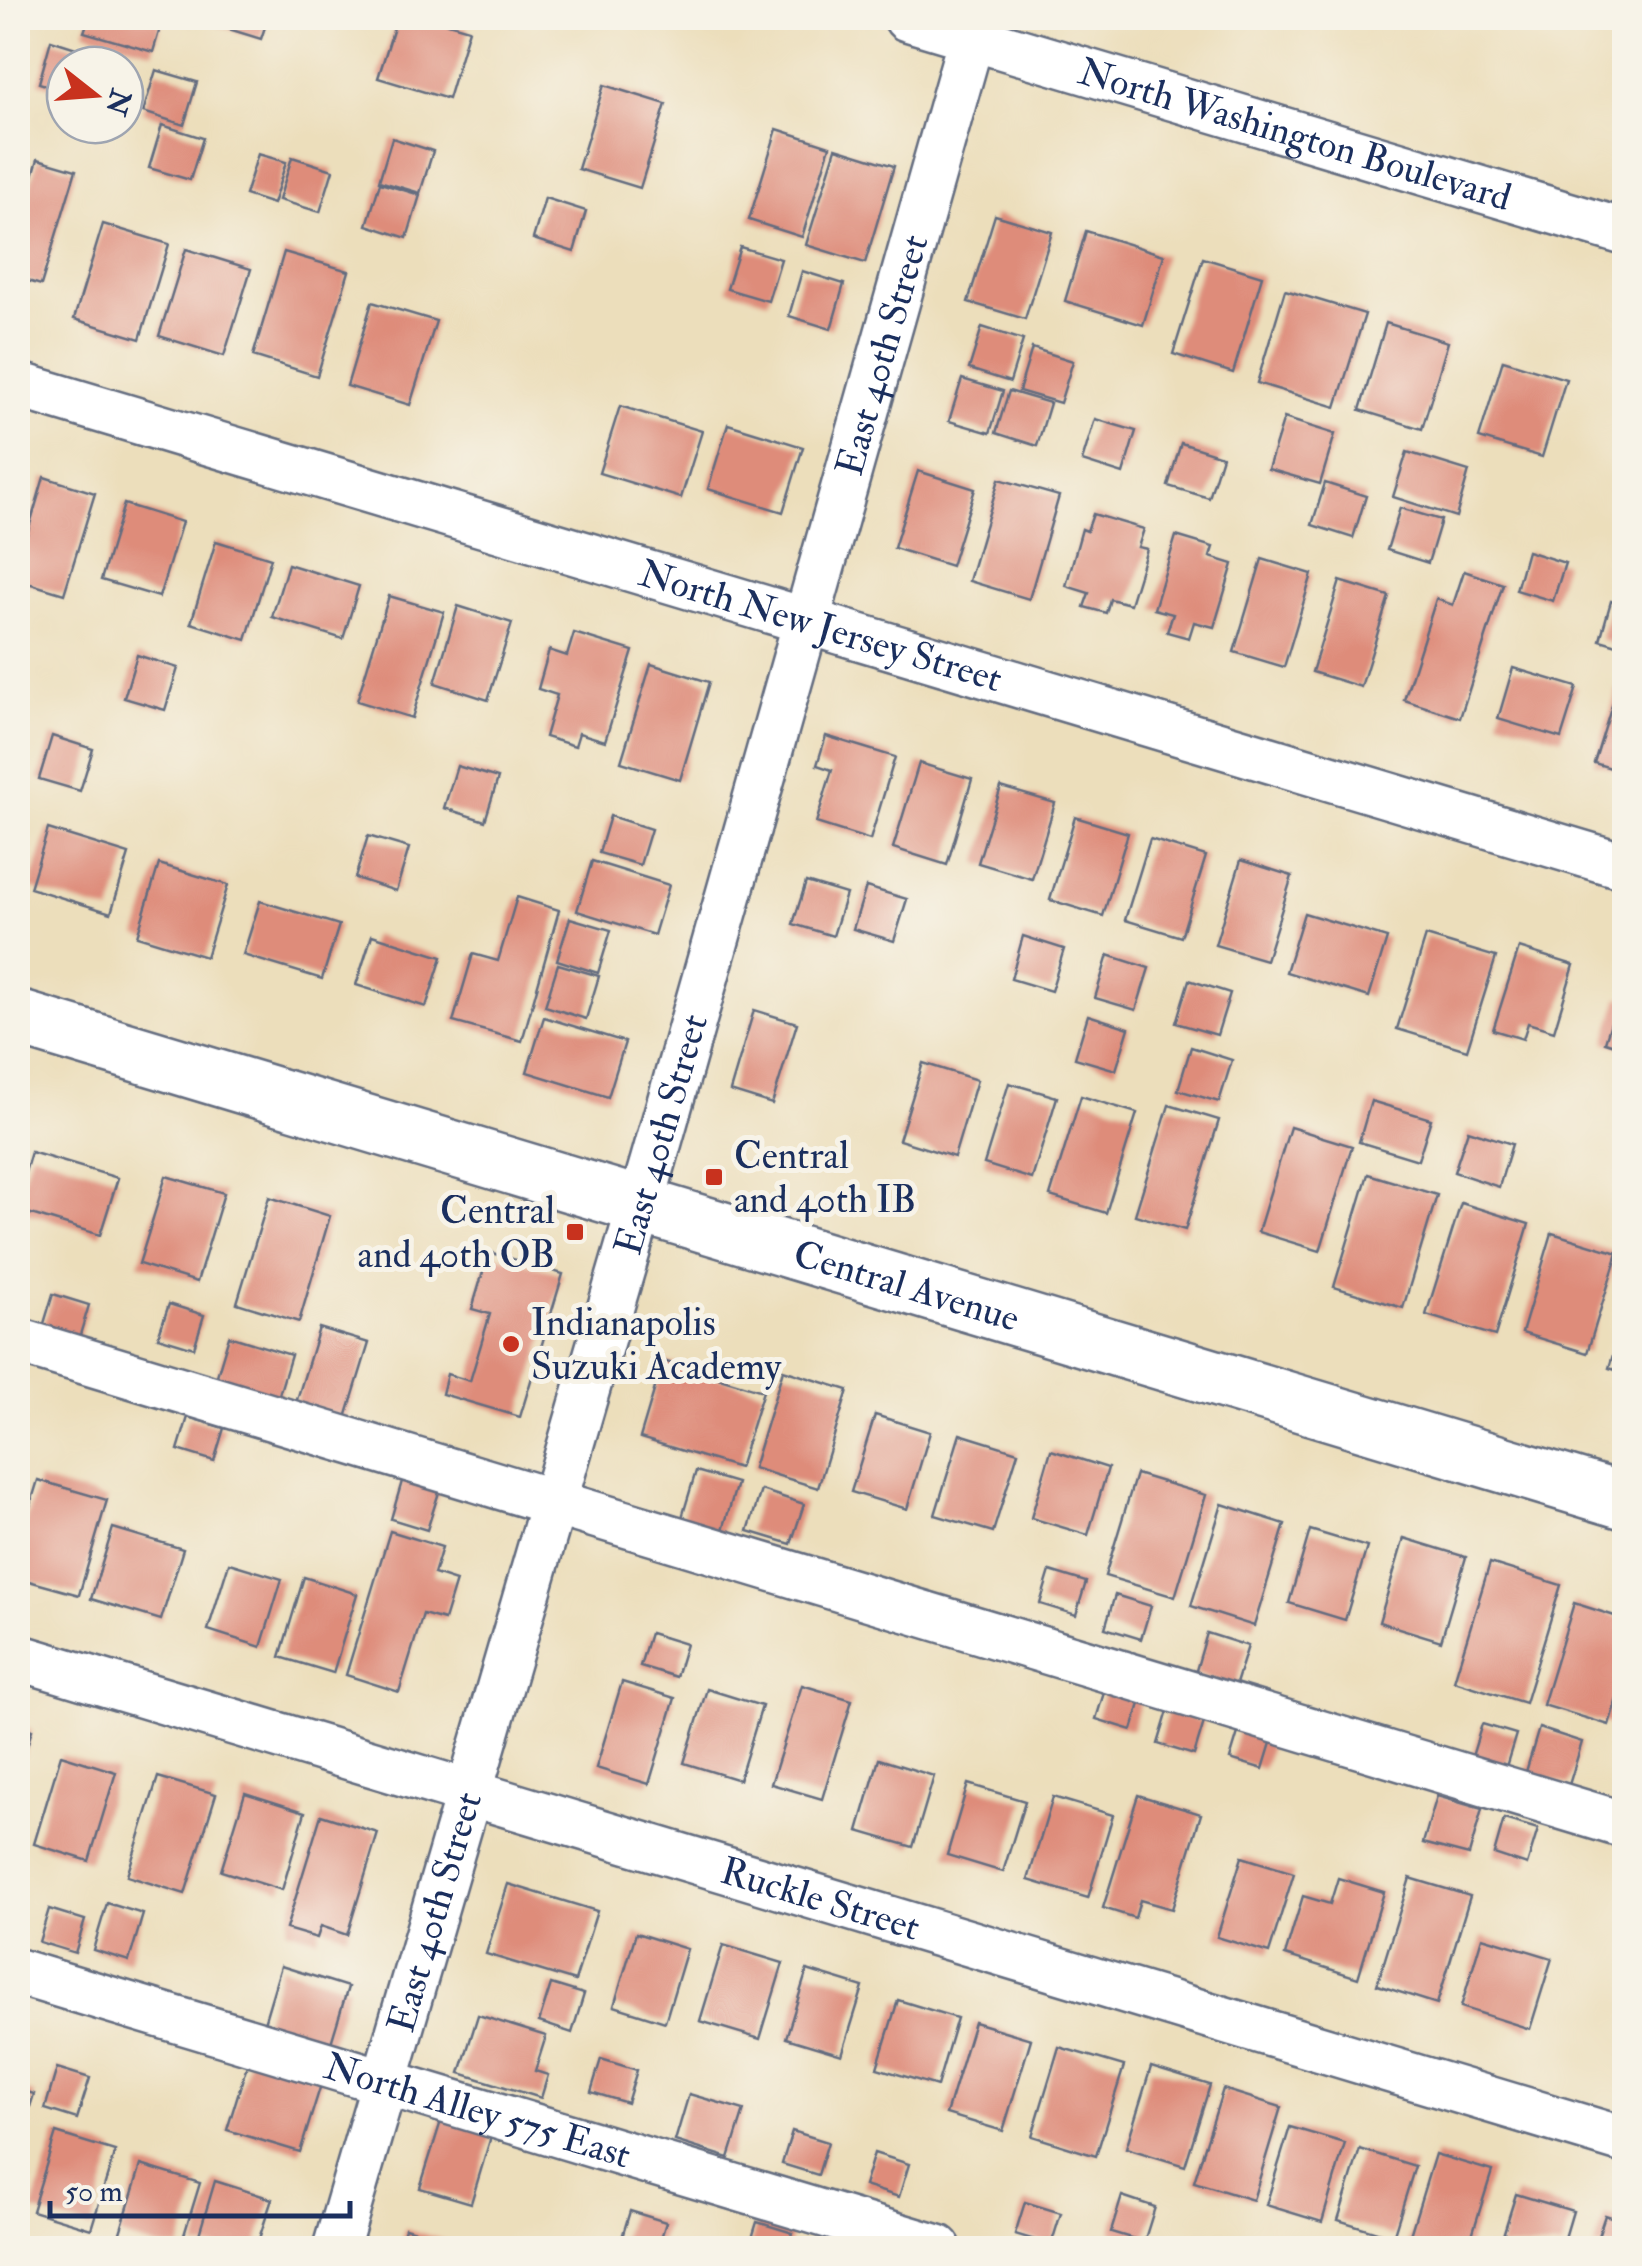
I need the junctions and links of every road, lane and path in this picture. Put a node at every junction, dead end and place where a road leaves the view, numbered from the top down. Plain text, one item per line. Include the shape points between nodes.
1 (908, 18) edge
2 (974, 27) edge
3 (1624, 232) edge
4 (18, 385) edge
5 (806, 621) junction
6 (1624, 866) edge
7 (18, 1018) edge
8 (640, 1205) junction
9 (18, 1341) edge
10 (554, 1500) junction
11 (1624, 1500) edge
12 (18, 1657) edge
13 (470, 1794) junction
14 (1624, 1824) edge
15 (18, 1972) edge
16 (385, 2082) junction
17 (1624, 2140) edge
18 (336, 2248) edge
19 (938, 2248) edge

1 - 2 street, North Washington Boulevard
2 - 3 street, North Washington Boulevard
2 - 5 street, East 40th Street
4 - 5 street, North New Jersey Street
5 - 6 street, North New Jersey Street
5 - 8 street, East 40th Street
7 - 8 main road, Central Avenue
8 - 10 street, East 40th Street
8 - 11 main road, Central Avenue
9 - 10 street
10 - 13 street, East 40th Street
10 - 14 street
12 - 13 street, Ruckle Street
13 - 16 street, East 40th Street
13 - 17 street, Ruckle Street
15 - 16 street, North Alley 575 East
16 - 18 street, East 40th Street
16 - 19 street, North Alley 575 East

